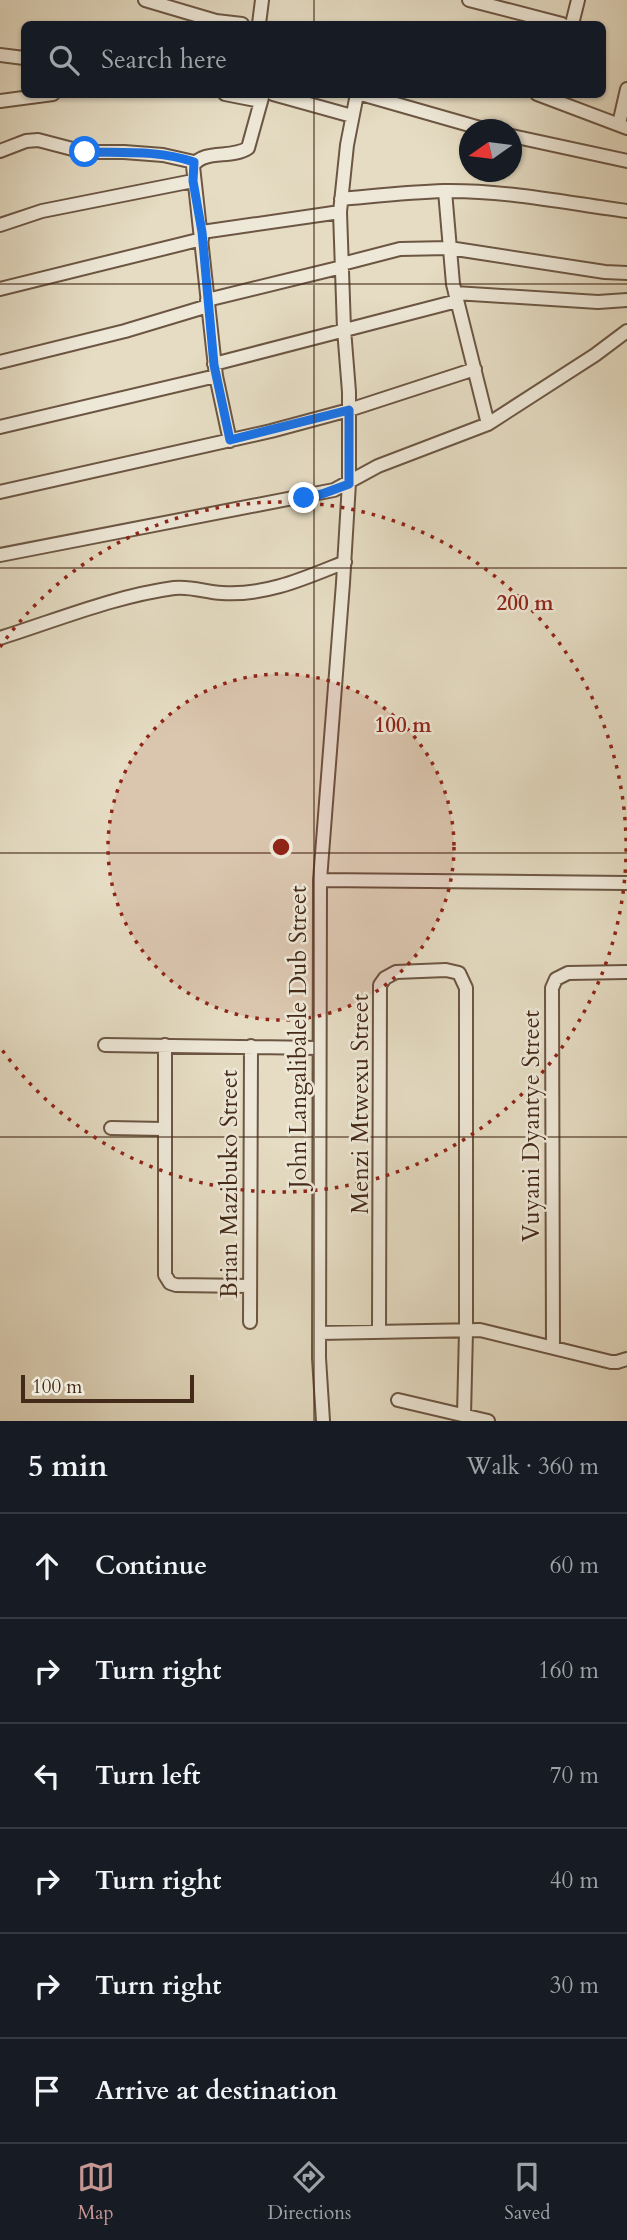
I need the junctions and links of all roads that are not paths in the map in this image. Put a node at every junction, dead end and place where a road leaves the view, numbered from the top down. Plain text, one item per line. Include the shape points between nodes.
1 (145, 0) edge
2 (262, 0) edge
3 (469, 0) edge
4 (578, 0) edge
5 (177, 4) edge
6 (216, 21) edge
7 (259, 21) edge
8 (550, 21) edge
9 (573, 21) edge
10 (0, 55) edge
11 (21, 58) edge
12 (627, 89) edge
13 (23, 98) edge
14 (261, 98) edge
15 (287, 98) edge
16 (358, 98) edge
17 (373, 98) edge
18 (556, 98) edge
19 (0, 101) edge
20 (352, 116) junction
21 (459, 122) edge
22 (623, 126) edge
23 (522, 138) edge
24 (0, 151) edge
25 (627, 161) edge
26 (194, 162) junction
27 (193, 181) junction
28 (445, 191) junction
29 (341, 205) junction
30 (627, 211) edge
31 (0, 225) edge
32 (202, 235) junction
33 (449, 248) junction
34 (342, 266) junction
35 (627, 273) edge
36 (0, 289) edge
37 (456, 297) junction
38 (627, 300) edge
39 (207, 303) junction
40 (344, 329) junction
41 (627, 331) edge
42 (0, 362) edge
43 (475, 369) junction
44 (215, 370) junction
45 (349, 410) junction
46 (488, 424) junction
47 (0, 427) edge
48 (230, 440) junction
49 (349, 484) junction
50 (0, 492) edge
51 (0, 555) edge
52 (345, 562) junction
53 (0, 638) edge
54 (320, 880) junction
55 (627, 883) edge
56 (627, 972) edge
57 (105, 1045) dead end
58 (165, 1045) junction
59 (251, 1046) junction
60 (318, 1048) junction
61 (111, 1128) dead end
62 (164, 1129) junction
63 (250, 1286) junction
64 (250, 1322) dead end
65 (466, 1331) junction
66 (380, 1332) junction
67 (319, 1333) junction
68 (553, 1346) junction
69 (627, 1359) edge
70 (398, 1400) dead end
71 (464, 1415) junction
72 (323, 1421) edge
73 (488, 1421) edge

1 - 5 street
2 - 7 street
3 - 8 street
4 - 9 street
5 - 6 street
10 - 11 street
12 - 22 street
13 - 19 street
14 - 26 street via 248,148
15 - 20 street
16 - 20 street, John Langalibalele Dub Street
17 - 21 street
18 - 22 street
20 - 29 street, John Langalibalele Dub Street
23 - 25 street
24 - 26 street via 38,141 85,152 163,155
26 - 27 street
27 - 31 street via 42,211
27 - 32 street
28 - 29 street
28 - 30 street
28 - 33 street
29 - 32 street
29 - 34 street, John Langalibalele Dub Street
32 - 36 street
32 - 39 street
33 - 34 street via 392,251
33 - 35 street
33 - 37 street
34 - 39 street
34 - 40 street, John Langalibalele Dub Street
37 - 38 street
37 - 40 street via 427,311
37 - 43 street
39 - 42 street via 125,331
39 - 44 street
40 - 44 street
40 - 45 street, John Langalibalele Dub Street
41 - 46 street
43 - 45 street
43 - 46 street
44 - 47 street
44 - 48 street
45 - 48 street
45 - 49 street, John Langalibalele Dub Street
46 - 49 street via 378,466
48 - 50 street
49 - 51 street via 322,494
49 - 52 street, John Langalibalele Dub Street
52 - 53 street via 271,590 162,590
52 - 54 street, John Langalibalele Dub Street
54 - 55 street
54 - 60 street, John Langalibalele Dub Street
56 - 68 street, Vuyani Dyantye Street via 569,973 556,979 552,988
57 - 58 street
58 - 59 street
58 - 62 street
59 - 60 street
59 - 63 street, Brian Mazibuko Street
60 - 67 street, John Langalibalele Dub Street
61 - 62 street
62 - 63 street via 167,1279 176,1285
63 - 64 street, Brian Mazibuko Street
65 - 66 street
65 - 66 street, Menzi Mtwexu Street via 466,988 459,973 446,970 396,972 380,985
65 - 68 street via 488,1331
65 - 71 street
66 - 67 street
67 - 72 street, John Langalibalele Dub Street
68 - 69 street via 611,1362
70 - 71 street
71 - 73 street

